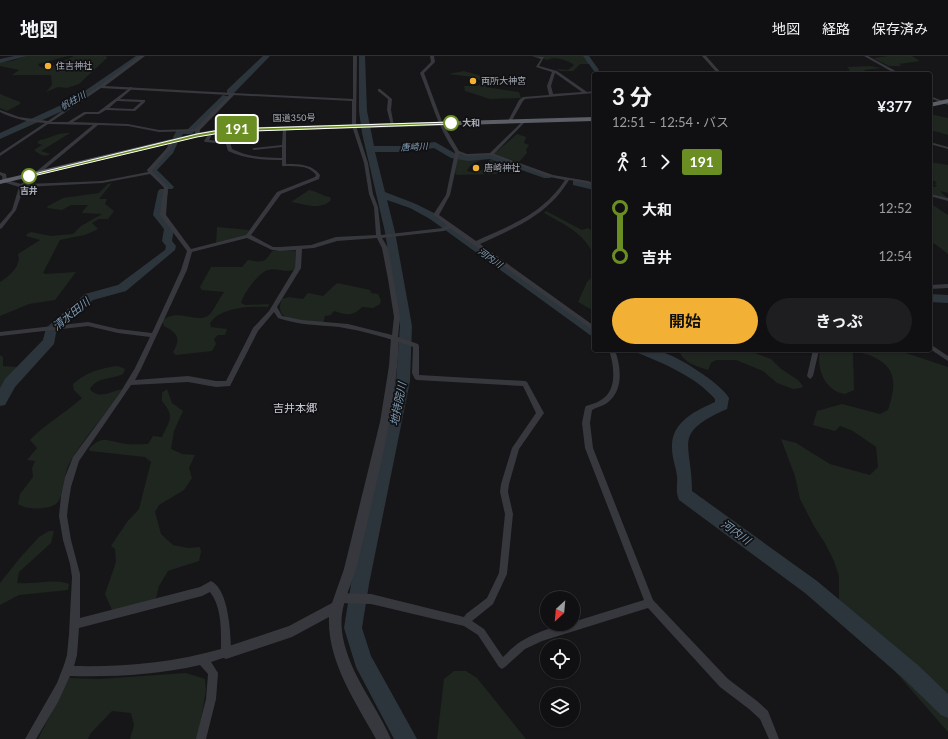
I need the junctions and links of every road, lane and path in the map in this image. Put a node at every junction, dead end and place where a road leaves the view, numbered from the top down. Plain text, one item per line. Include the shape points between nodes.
1 (143, 56) edge
2 (355, 56) edge
3 (432, 56) edge
4 (534, 56) edge
5 (704, 56) edge
6 (866, 56) edge
7 (554, 71) junction
8 (718, 72) edge
9 (895, 72) edge
10 (100, 86) junction
11 (131, 88) junction
12 (380, 90) dead end
13 (592, 92) edge
14 (587, 93) junction
15 (233, 94) junction
16 (551, 95) junction
17 (592, 95) edge
18 (932, 98) edge
19 (116, 100) junction
20 (356, 100) junction
21 (946, 102) edge
22 (932, 105) edge
23 (106, 109) junction
24 (0, 111) edge
25 (592, 119) edge
26 (524, 121) junction
27 (510, 122) junction
28 (48, 123) junction
29 (441, 123) junction
30 (68, 124) junction
31 (97, 124) junction
32 (393, 125) junction
33 (355, 126) junction
34 (285, 128) junction
35 (194, 131) junction
36 (211, 133) junction
37 (171, 141) junction
38 (932, 144) edge
39 (284, 146) junction
40 (948, 148) edge
41 (254, 149) dead end
42 (491, 154) junction
43 (0, 155) edge
44 (456, 155) junction
45 (283, 159) junction
46 (0, 173) edge
47 (39, 173) junction
48 (150, 173) junction
49 (567, 180) junction
50 (592, 180) edge
51 (3, 182) edge
52 (588, 182) junction
53 (592, 184) edge
54 (22, 186) junction
55 (932, 196) edge
56 (948, 200) edge
57 (0, 227) edge
58 (447, 228) junction
59 (248, 236) junction
60 (381, 237) junction
61 (475, 244) junction
62 (299, 249) junction
63 (190, 251) junction
64 (948, 286) edge
65 (932, 287) edge
66 (274, 307) junction
67 (592, 328) edge
68 (0, 334) edge
69 (154, 335) junction
70 (395, 338) junction
71 (932, 347) edge
72 (613, 352) edge
73 (816, 352) edge
74 (948, 359) edge
75 (810, 376) dead end
76 (129, 383) junction
77 (341, 601) junction
78 (650, 603) junction
79 (466, 622) junction
80 (75, 624) junction
81 (226, 653) junction
82 (203, 660) junction
83 (67, 671) junction
84 (30, 739) edge
85 (201, 739) edge
86 (384, 739) edge
87 (774, 739) edge

1 - 10 street
2 - 20 street
3 - 29 street via 433,62 422,73
4 - 7 street via 542,58 537,66
5 - 8 street
6 - 9 street
7 - 14 street
7 - 16 street via 549,86
10 - 11 street
10 - 28 street
11 - 15 street
11 - 19 street
12 - 32 street via 390,99 389,110
13 - 14 street
14 - 16 street
14 - 17 street
15 - 20 street
15 - 35 street
16 - 27 street via 522,99
18 - 21 street
19 - 23 street
19 - 23 street via 144,101 134,110
20 - 33 street
21 - 22 highway
23 - 30 street via 99,114 85,113
24 - 28 street
25 - 26 highway, 国道350号
26 - 27 highway, 国道350号
26 - 42 street
27 - 29 highway, 国道350号
28 - 30 street
28 - 43 street
29 - 32 highway, 国道350号
29 - 44 street
30 - 31 street
31 - 35 street via 134,126 159,131
31 - 47 street
32 - 33 highway, 国道350号
33 - 34 highway, 国道350号
33 - 60 street via 366,163
34 - 36 highway, 国道350号
34 - 39 street
35 - 36 highway, 国道350号
35 - 37 highway, 国道350号
36 - 45 street via 206,141 228,143 234,153
37 - 47 highway, 国道350号
37 - 48 street via 169,148 152,166
38 - 40 street
39 - 41 street
39 - 45 street
42 - 44 street
42 - 49 street via 534,171
44 - 58 street via 448,195 436,215
45 - 59 street via 284,165 296,164 311,169 316,172 317,178 278,193
46 - 51 street via 4,175
47 - 51 highway, 国道350号
47 - 54 street
48 - 54 street via 102,182
48 - 63 street via 166,187 163,215
49 - 52 street
49 - 61 street via 557,196 538,212
50 - 52 street
51 - 54 street
52 - 53 street
54 - 57 street via 14,210
55 - 56 street
58 - 60 street
58 - 61 street
59 - 62 street via 272,248
59 - 63 street
60 - 62 street via 336,239
60 - 70 street via 397,317
61 - 67 street
62 - 66 street via 298,268
63 - 69 street
64 - 65 street
66 - 70 street via 280,317 302,324 337,325
66 - 76 street via 255,330 228,384 188,378
68 - 69 street via 96,324 118,331
69 - 76 street
70 - 77 street via 389,401
70 - 79 street via 416,346 417,377 525,384 540,413 516,448 505,484 508,514 503,574 490,601
71 - 74 street
72 - 78 street via 617,375 610,395 605,401 589,408 586,423 589,448
73 - 75 street
76 - 80 street via 76,458 66,488 63,511 65,534 76,573
77 - 79 street via 372,599
77 - 81 street via 292,631
77 - 86 street via 335,621 340,649 352,681
78 - 79 street via 540,637 522,646 502,664 481,632
78 - 87 street via 724,682 764,715
80 - 81 street via 202,591 211,586 221,604
80 - 83 street via 72,656
81 - 82 street
82 - 83 street via 115,673
82 - 85 street via 213,673 211,699
83 - 84 street via 42,722

